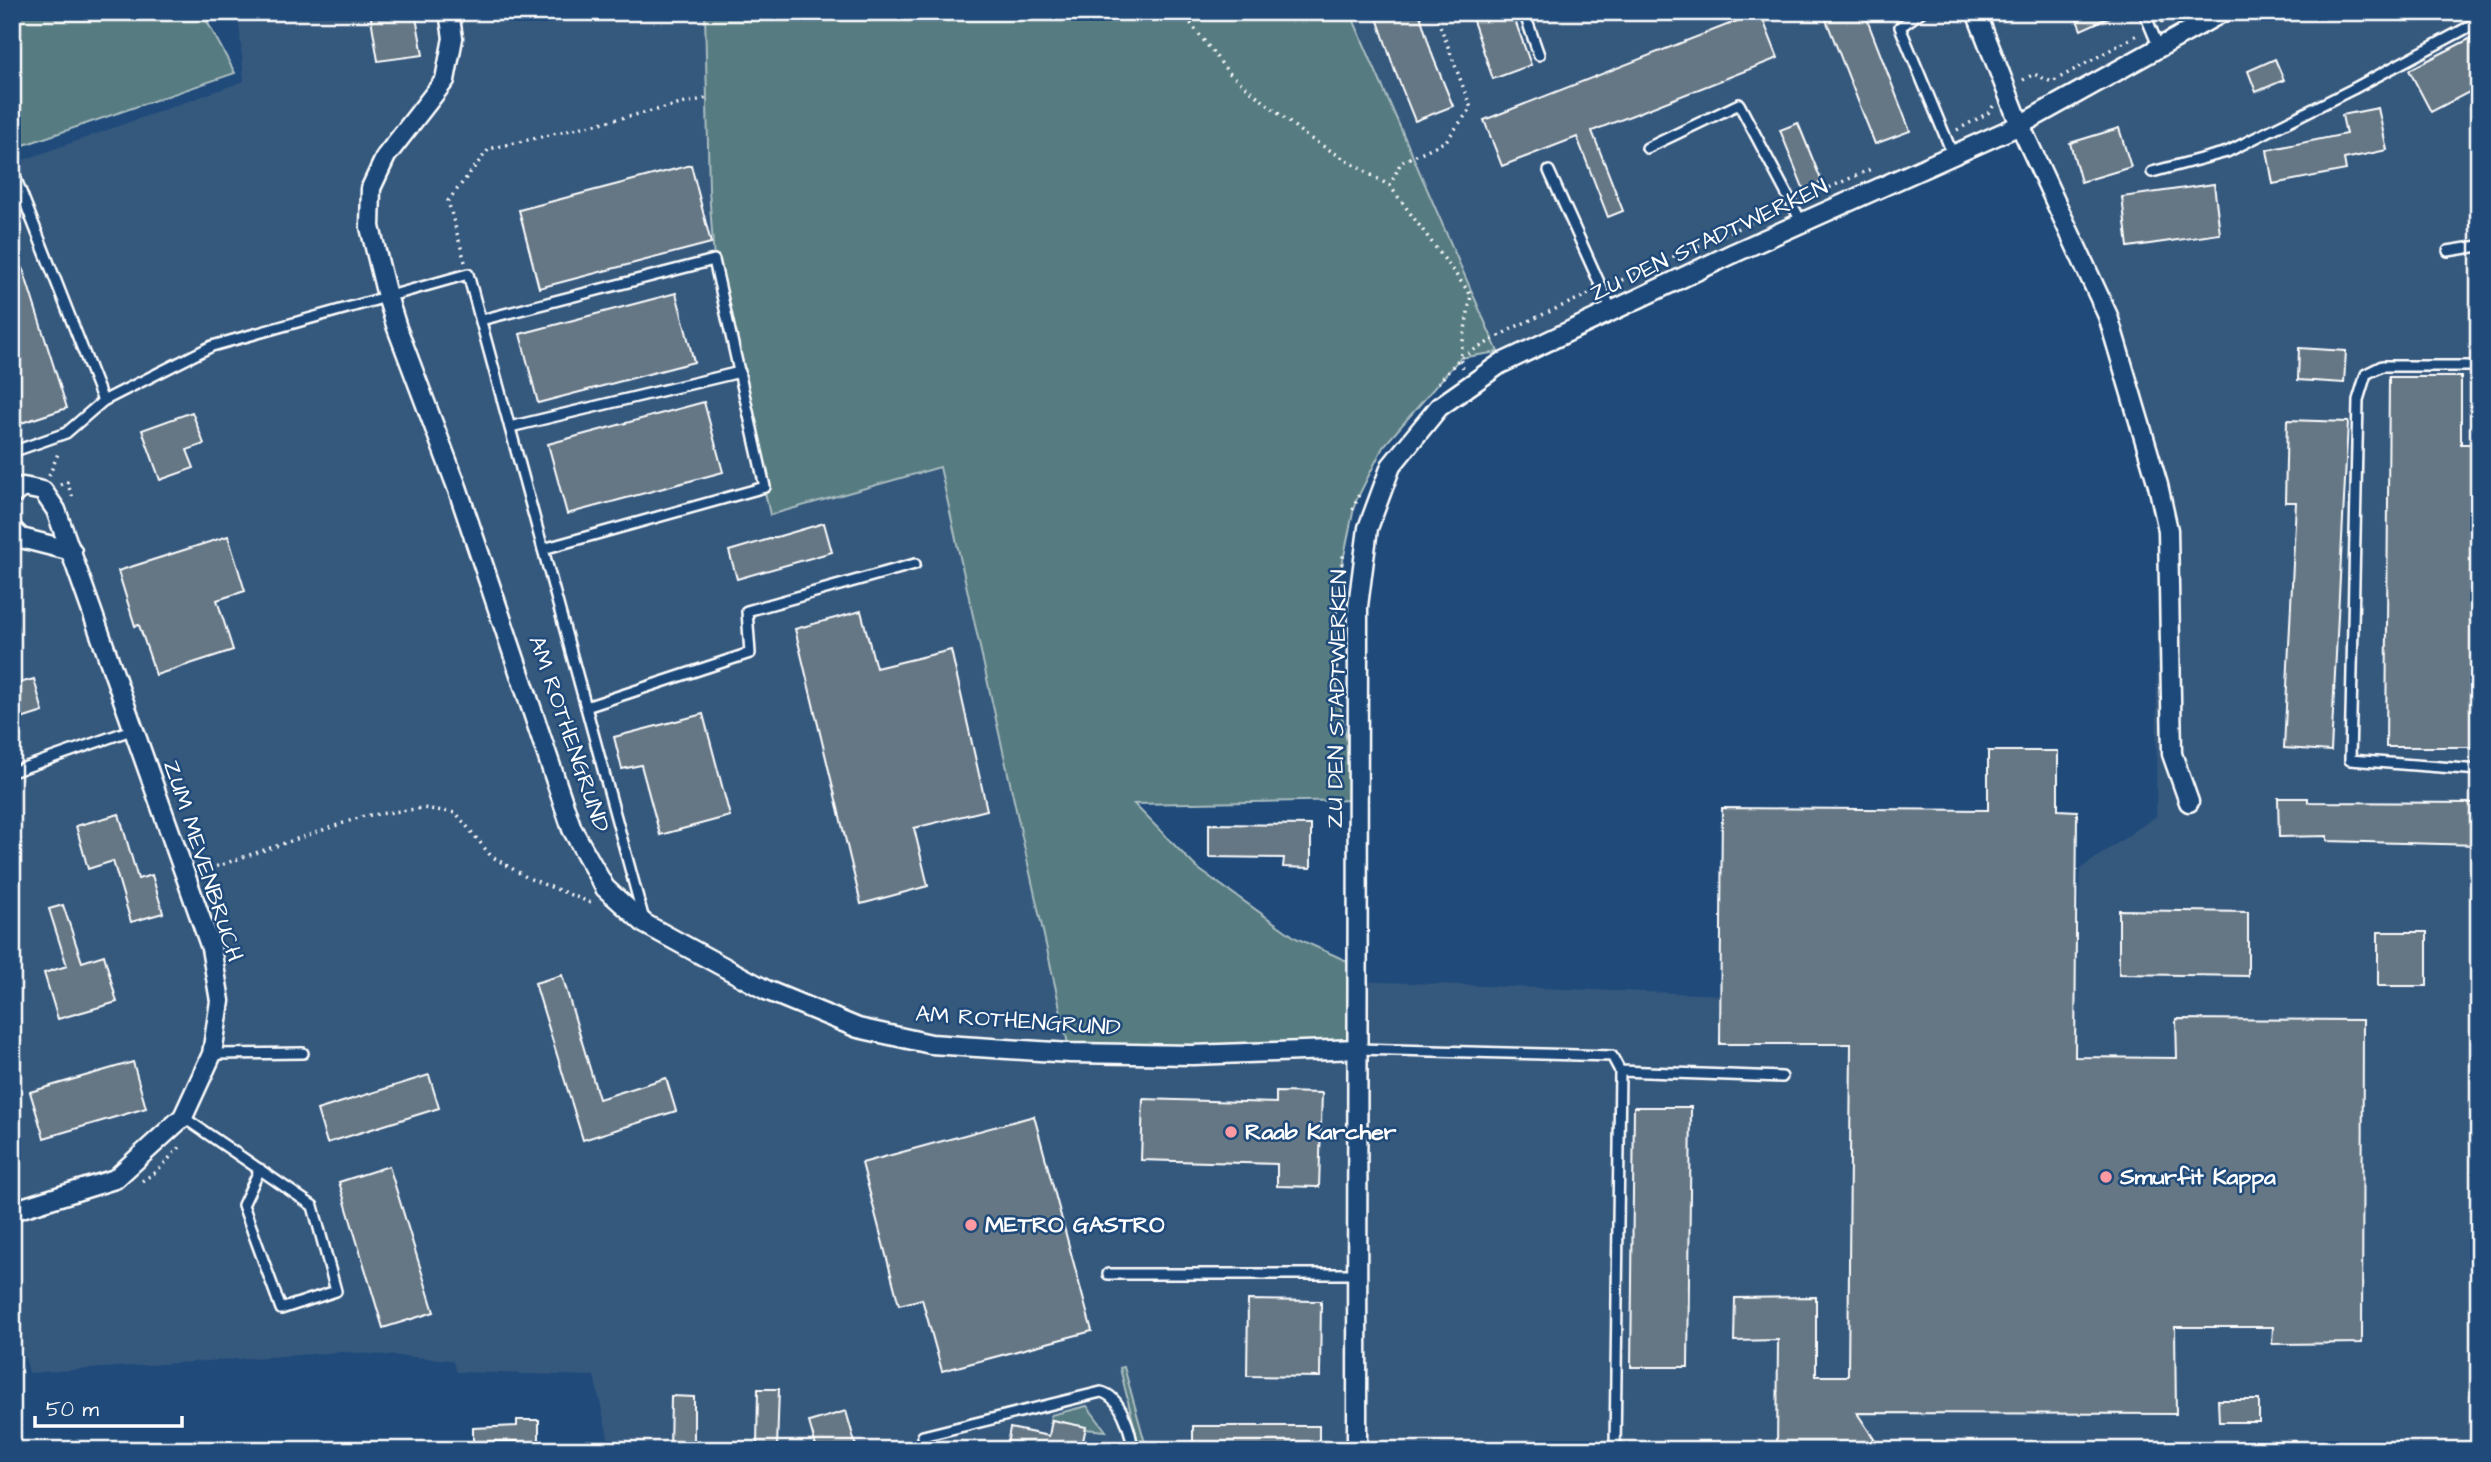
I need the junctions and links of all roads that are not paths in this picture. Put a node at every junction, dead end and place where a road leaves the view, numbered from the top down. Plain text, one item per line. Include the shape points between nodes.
1 (449, 12) edge
2 (1524, 12) edge
3 (1921, 12) edge
4 (1976, 12) edge
5 (2144, 12) edge
6 (2223, 12) edge
7 (2470, 12) edge
8 (2159, 48) junction
9 (1539, 55) dead end
10 (2020, 125) junction
11 (1647, 148) dead end
12 (1953, 155) junction
13 (12, 169) edge
14 (1549, 171) dead end
15 (2152, 172) dead end
16 (1802, 223) junction
17 (2479, 246) edge
18 (2448, 251) dead end
19 (387, 296) junction
20 (1612, 311) junction
21 (481, 320) junction
22 (2479, 366) edge
23 (740, 372) junction
24 (103, 401) junction
25 (510, 427) junction
26 (12, 452) edge
27 (12, 495) edge
28 (12, 529) edge
29 (543, 549) junction
30 (72, 551) junction
31 (915, 564) dead end
32 (586, 707) junction
33 (134, 729) junction
34 (2479, 769) edge
35 (12, 772) edge
36 (2189, 802) dead end
37 (645, 924) junction
38 (1358, 1049) junction
39 (303, 1053) dead end
40 (212, 1054) junction
41 (1620, 1071) junction
42 (1782, 1077) dead end
43 (183, 1117) junction
44 (260, 1169) junction
45 (12, 1211) edge
46 (1108, 1274) dead end
47 (1357, 1274) junction
48 (926, 1450) edge
49 (1133, 1450) edge
50 (1357, 1450) edge
51 (1615, 1450) edge

1 - 19 street, AM ROTHENGRUND via 453,38 445,79 386,156 371,188 370,227
2 - 9 lane
3 - 12 lane via 1900,27
4 - 10 street
5 - 8 lane
6 - 8 street, ZU DEN STADTWERKEN
7 - 15 lane via 2476,23 2353,89 2227,152
8 - 10 street, ZU DEN STADTWERKEN
10 - 12 street, ZU DEN STADTWERKEN
10 - 36 street via 2108,316 2158,485 2168,530 2172,754
11 - 16 lane via 1739,104
12 - 16 street, ZU DEN STADTWERKEN
13 - 24 lane
14 - 20 lane
16 - 20 street, ZU DEN STADTWERKEN
17 - 18 lane
19 - 21 lane via 468,274
19 - 24 lane via 212,346
19 - 37 street, AM ROTHENGRUND via 572,829 605,888
20 - 38 street, ZU DEN STADTWERKEN via 1500,364 1438,407 1391,466 1368,528 1358,606
21 - 23 lane via 714,260
21 - 25 lane
22 - 34 lane via 2382,366 2366,374 2358,400 2350,760
23 - 25 lane
23 - 29 lane via 765,487
24 - 26 lane via 66,433
25 - 29 lane
27 - 30 street, ZUM MEVENBRUCH via 23,487 43,491
28 - 30 street via 21,538
29 - 32 lane
30 - 33 street, ZUM MEVENBRUCH
31 - 32 lane via 747,611 750,653
32 - 37 lane
33 - 35 lane
33 - 40 street, ZUM MEVENBRUCH via 211,948 220,1001
37 - 38 street, AM ROTHENGRUND via 766,990 858,1028 931,1044 1193,1055
38 - 41 lane via 1612,1056
38 - 47 street, ZU DEN STADTWERKEN
39 - 40 lane
40 - 43 street, ZUM MEVENBRUCH
41 - 42 lane
41 - 51 lane
43 - 44 lane
43 - 45 street, ZUM MEVENBRUCH via 115,1179
44 - 44 lane via 243,1205 281,1309 336,1291 313,1206
46 - 47 lane
47 - 50 street, ZU DEN STADTWERKEN
48 - 49 lane via 923,1437 1101,1392 1114,1398

